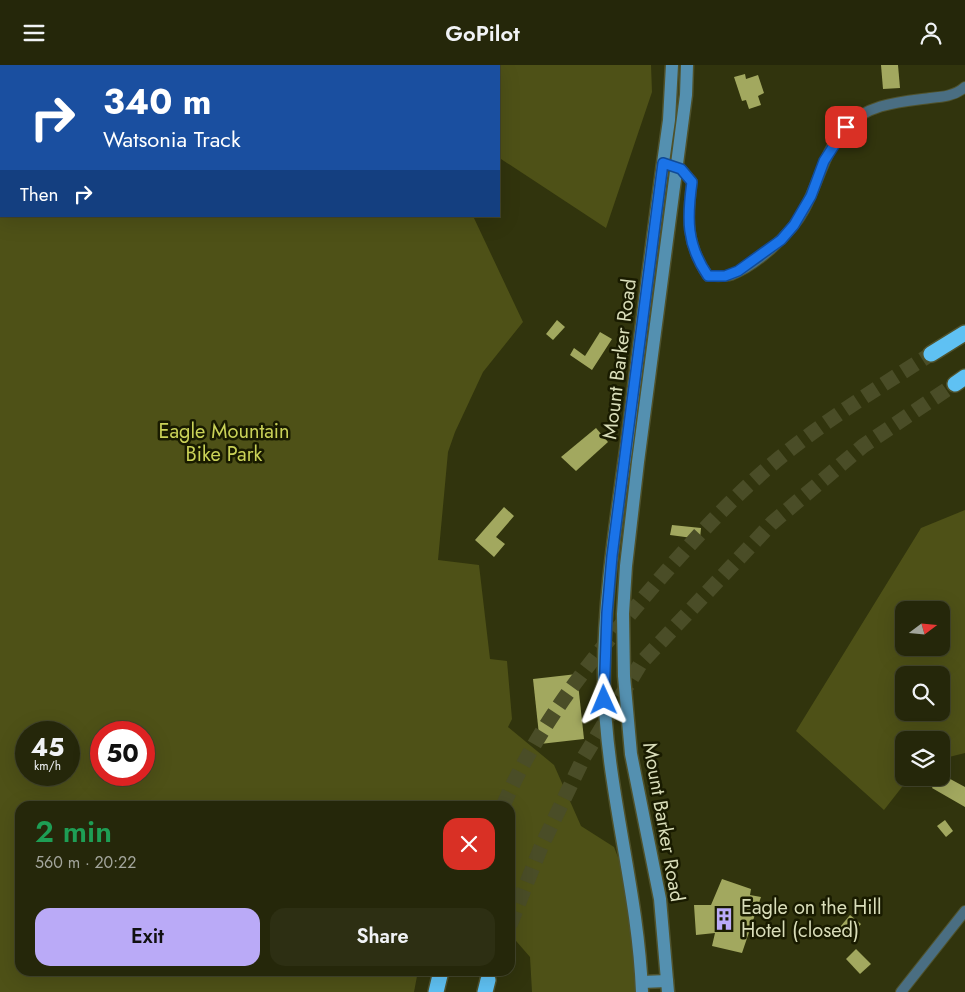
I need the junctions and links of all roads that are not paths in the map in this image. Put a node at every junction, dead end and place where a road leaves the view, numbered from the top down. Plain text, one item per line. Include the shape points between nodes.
1 (672, 65) edge
2 (687, 65) edge
3 (965, 87) edge
4 (663, 163) junction
5 (676, 167) junction
6 (965, 333) edge
7 (931, 354) tunnel mouth
8 (605, 658) junction
9 (623, 658) junction
10 (965, 911) edge
11 (440, 976) edge
12 (668, 986) edge
13 (642, 987) edge
14 (436, 992) edge
15 (902, 992) edge

1 - 4 main road, Mount Barker Road
2 - 5 main road, Mount Barker Road
3 - 5 street via 949,96 889,103 855,119 836,139 811,196 794,225 758,258 732,275 708,276 701,266 688,231 692,182
4 - 5 street
4 - 8 main road, Mount Barker Road via 612,556
5 - 9 main road, Mount Barker Road via 626,566
6 - 7 highway
8 - 9 main road
8 - 13 main road, Mount Barker Road via 604,700 609,753 634,898
9 - 12 main road, Mount Barker Road via 631,754 660,899
10 - 15 street
11 - 14 highway
12 - 13 main road

